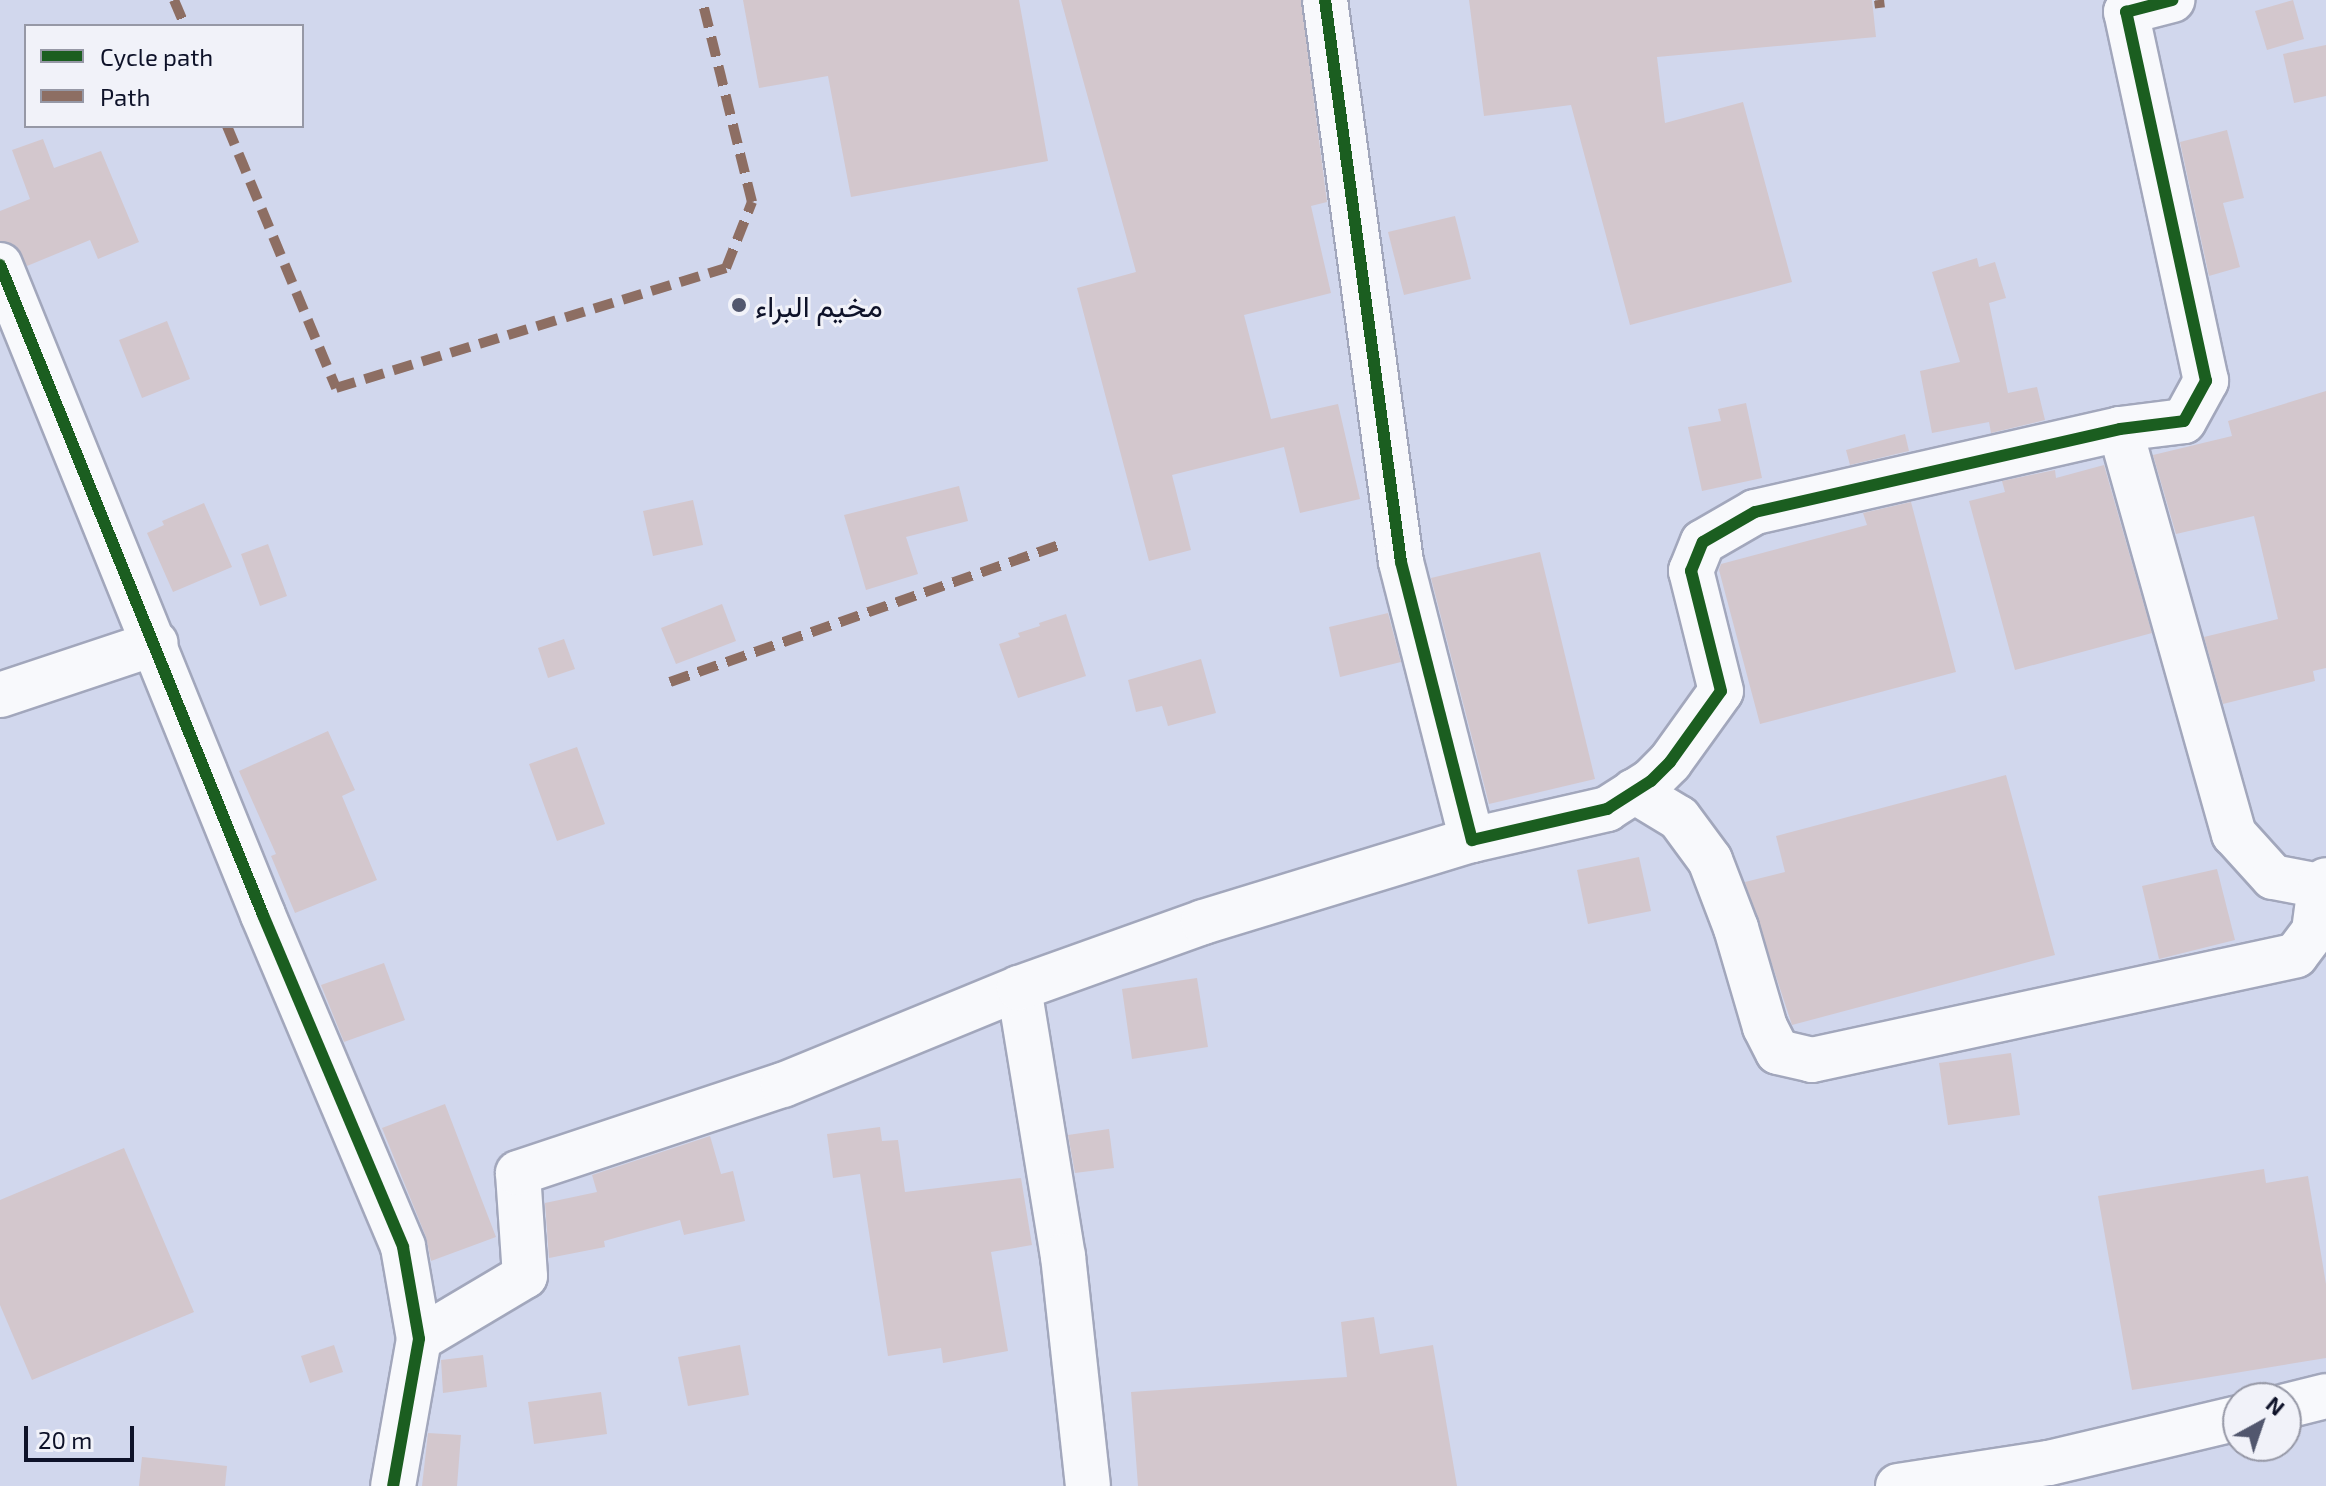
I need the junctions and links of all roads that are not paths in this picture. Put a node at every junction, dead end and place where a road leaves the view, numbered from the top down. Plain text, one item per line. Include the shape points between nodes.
1 (1325, 0) edge
2 (2172, 0) edge
3 (0, 265) edge
4 (2120, 429) junction
5 (156, 643) junction
6 (0, 695) edge
7 (1634, 791) junction
8 (1472, 840) junction
9 (2323, 883) edge
10 (1019, 988) junction
11 (419, 1339) junction
12 (2326, 1396) edge
13 (2302, 1402) edge
14 (2222, 1423) edge
15 (2051, 1475) edge
16 (393, 1486) edge
17 (1088, 1486) edge
18 (1898, 1486) edge

1 - 8 street via 1401,562
2 - 4 street via 2126,12 2206,381 2184,421
3 - 5 street
4 - 7 street via 1755,512 1703,542 1691,571 1721,691 1670,762
4 - 9 street via 2234,834 2273,877
5 - 6 street
5 - 11 street via 403,1247
7 - 8 street via 1607,809
7 - 9 street via 1679,818 1710,860 1765,1027 1778,1052 1812,1060 2296,955 2314,931
8 - 10 street via 1203,922
10 - 11 street via 783,1085 518,1173 525,1276
10 - 17 street via 1063,1256
11 - 16 street
12 - 13 street
14 - 15 street
15 - 18 street

